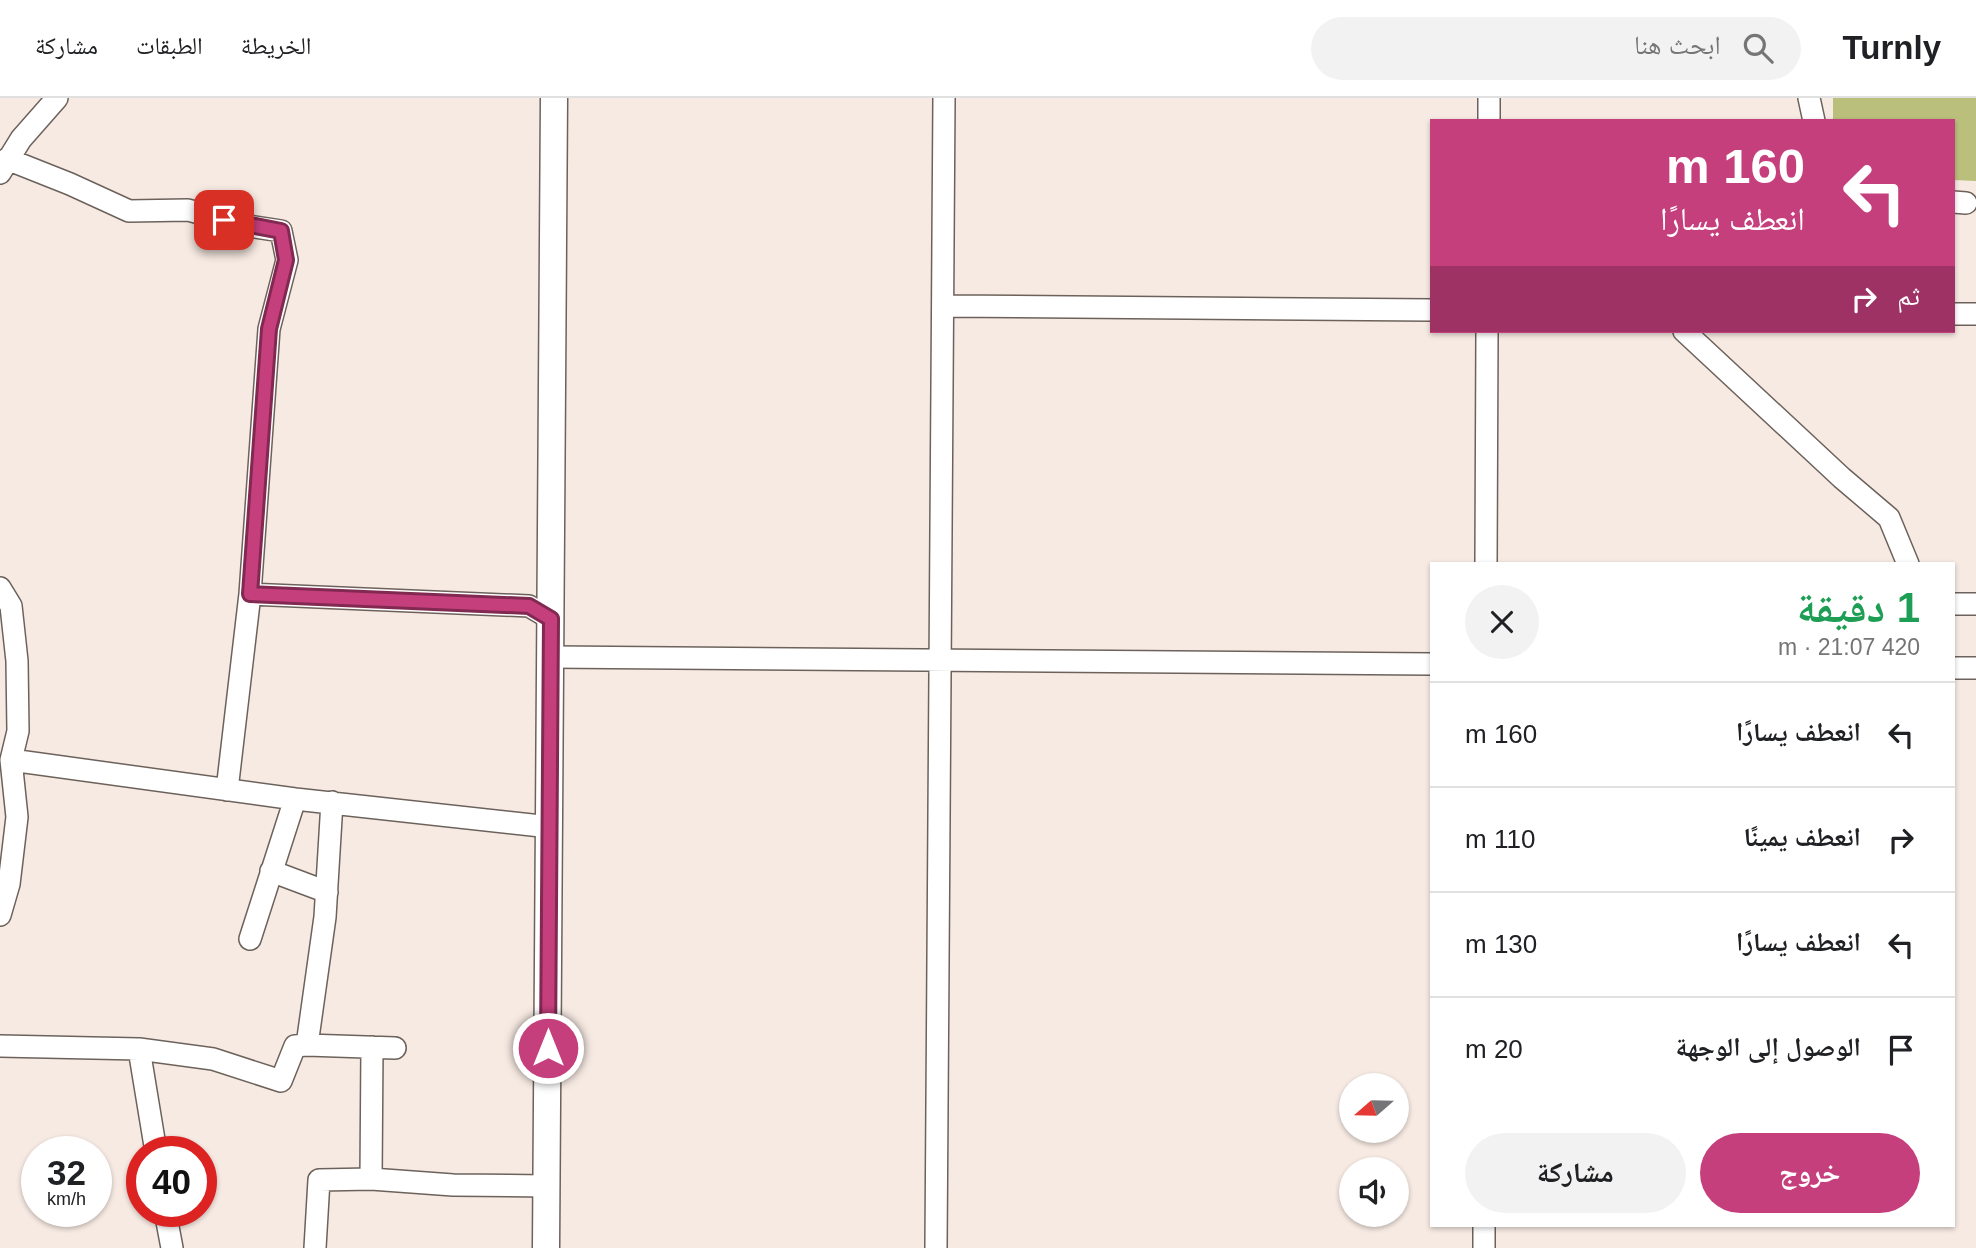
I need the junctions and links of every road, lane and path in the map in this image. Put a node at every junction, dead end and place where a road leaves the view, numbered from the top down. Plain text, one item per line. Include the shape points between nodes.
1 (57, 98) edge
2 (554, 98) edge
3 (944, 98) edge
4 (1489, 98) edge
5 (1809, 98) edge
6 (1489, 119) edge
7 (1814, 119) edge
8 (4, 166) edge
9 (943, 306) junction
10 (1430, 310) edge
11 (1955, 314) edge
12 (1976, 314) edge
13 (1488, 333) edge
14 (1686, 333) edge
15 (1486, 562) edge
16 (1907, 562) edge
17 (0, 588) edge
18 (250, 594) junction
19 (1955, 604) edge
20 (1976, 604) edge
21 (551, 619) junction
22 (551, 657) junction
23 (940, 660) junction
24 (1430, 664) edge
25 (1955, 668) edge
26 (1976, 668) edge
27 (11, 761) junction
28 (227, 790) junction
29 (295, 799) junction
30 (332, 803) junction
31 (550, 827) junction
32 (271, 871) junction
33 (327, 892) junction
34 (0, 915) edge
35 (250, 939) dead end
36 (307, 1045) junction
37 (0, 1046) edge
38 (372, 1047) junction
39 (395, 1048) dead end
40 (139, 1049) junction
41 (153, 1136) edge
42 (371, 1179) junction
43 (547, 1186) junction
44 (168, 1227) edge
45 (1484, 1227) edge
46 (172, 1248) edge
47 (315, 1248) edge
48 (546, 1248) edge
49 (936, 1248) edge
50 (1484, 1248) edge

1 - 8 street
2 - 21 street
3 - 9 street
4 - 6 street
5 - 7 street
8 - 18 street via 70,184 129,211 188,210 281,231 286,260 269,329
9 - 10 street
9 - 23 street
11 - 12 street
13 - 15 street
14 - 16 street via 1889,517
17 - 27 street via 11,606 18,661 18,731
18 - 21 street via 529,606
18 - 28 street
19 - 20 street
21 - 22 street
22 - 23 street
22 - 31 street
23 - 24 street
23 - 49 street
25 - 26 street
27 - 28 street
27 - 34 street via 17,817 9,884
28 - 29 street
29 - 30 street
29 - 32 street
30 - 31 street
30 - 33 street
31 - 43 street
32 - 33 street
32 - 35 street
33 - 36 street
36 - 38 street
36 - 40 street via 295,1046 281,1081 213,1059
37 - 40 street
38 - 39 street
38 - 42 street
40 - 41 street
42 - 43 street
42 - 47 street via 319,1180
43 - 48 street
44 - 46 street
45 - 50 street

